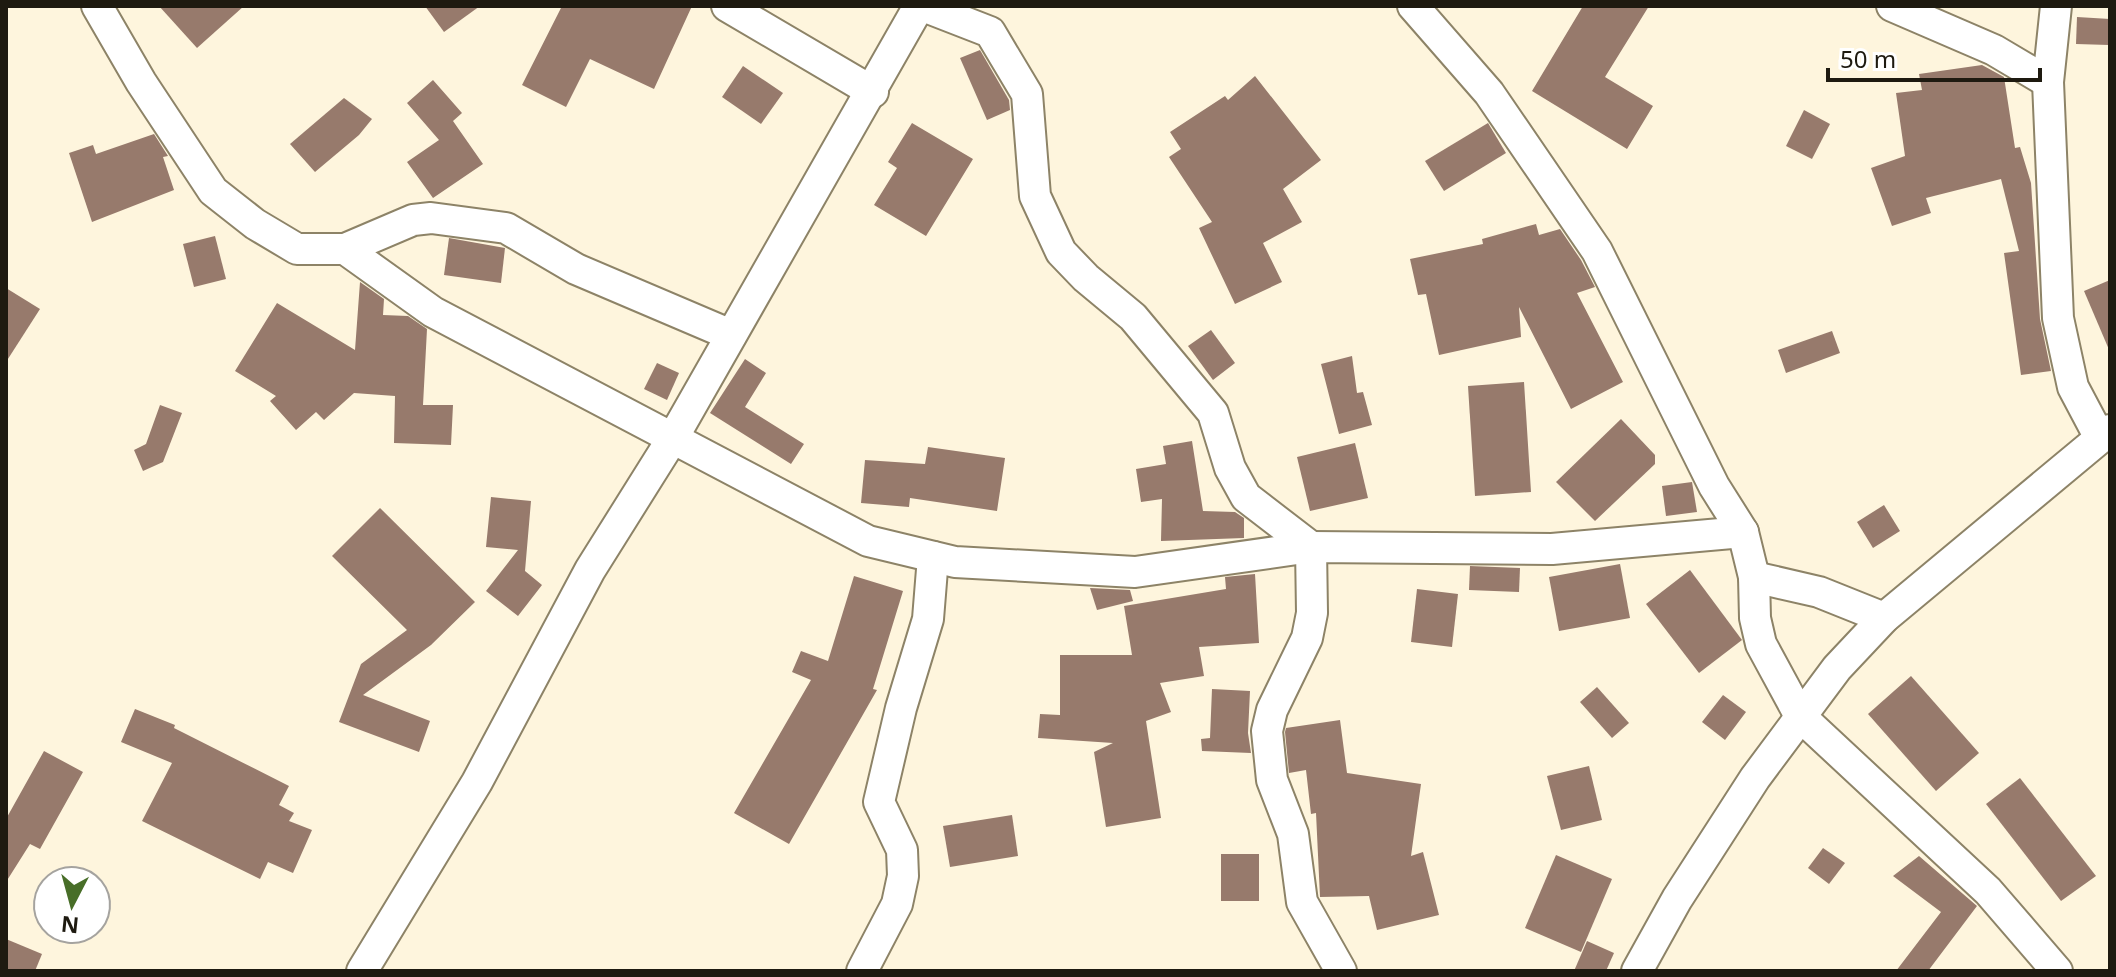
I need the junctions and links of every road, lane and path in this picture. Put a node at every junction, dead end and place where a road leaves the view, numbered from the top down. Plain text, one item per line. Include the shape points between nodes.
1 (727, 6) edge
2 (921, 6) edge
3 (1413, 6) edge
4 (1892, 6) edge
5 (2056, 6) edge
6 (99, 8) edge
7 (2048, 82) junction
8 (873, 92) junction
9 (345, 249) junction
10 (731, 335) junction
11 (2105, 434) edge
12 (674, 436) junction
13 (1743, 532) junction
14 (1311, 547) junction
15 (933, 557) junction
16 (1754, 577) junction
17 (1884, 618) junction
18 (1800, 716) junction
19 (362, 971) edge
20 (862, 971) edge
21 (1341, 971) edge
22 (1637, 971) edge
23 (2057, 971) edge

1 - 8 street
2 - 8 street
2 - 14 street via 990,32 1027,94 1035,196 1061,252 1133,317 1213,413 1230,468 1246,497
3 - 13 street via 1489,93 1597,251 1714,486
4 - 7 street via 1940,23
5 - 7 street
6 - 9 street via 213,191 297,249
7 - 11 street via 2058,318 2073,387
8 - 10 street
9 - 10 street via 413,220 506,228 576,269
9 - 12 street via 433,312
10 - 12 street
11 - 17 street
12 - 15 street via 868,541
12 - 19 street via 590,570 477,782
13 - 14 street via 1552,549
13 - 16 street
14 - 15 street via 1135,572
14 - 21 street via 1307,638 1267,731 1272,780 1293,834 1302,902
15 - 20 street via 928,619 879,802 902,850 903,876 897,904
16 - 17 street via 1819,592
16 - 18 street via 1761,644
17 - 18 street
18 - 22 street via 1677,899
18 - 23 street via 1988,891

